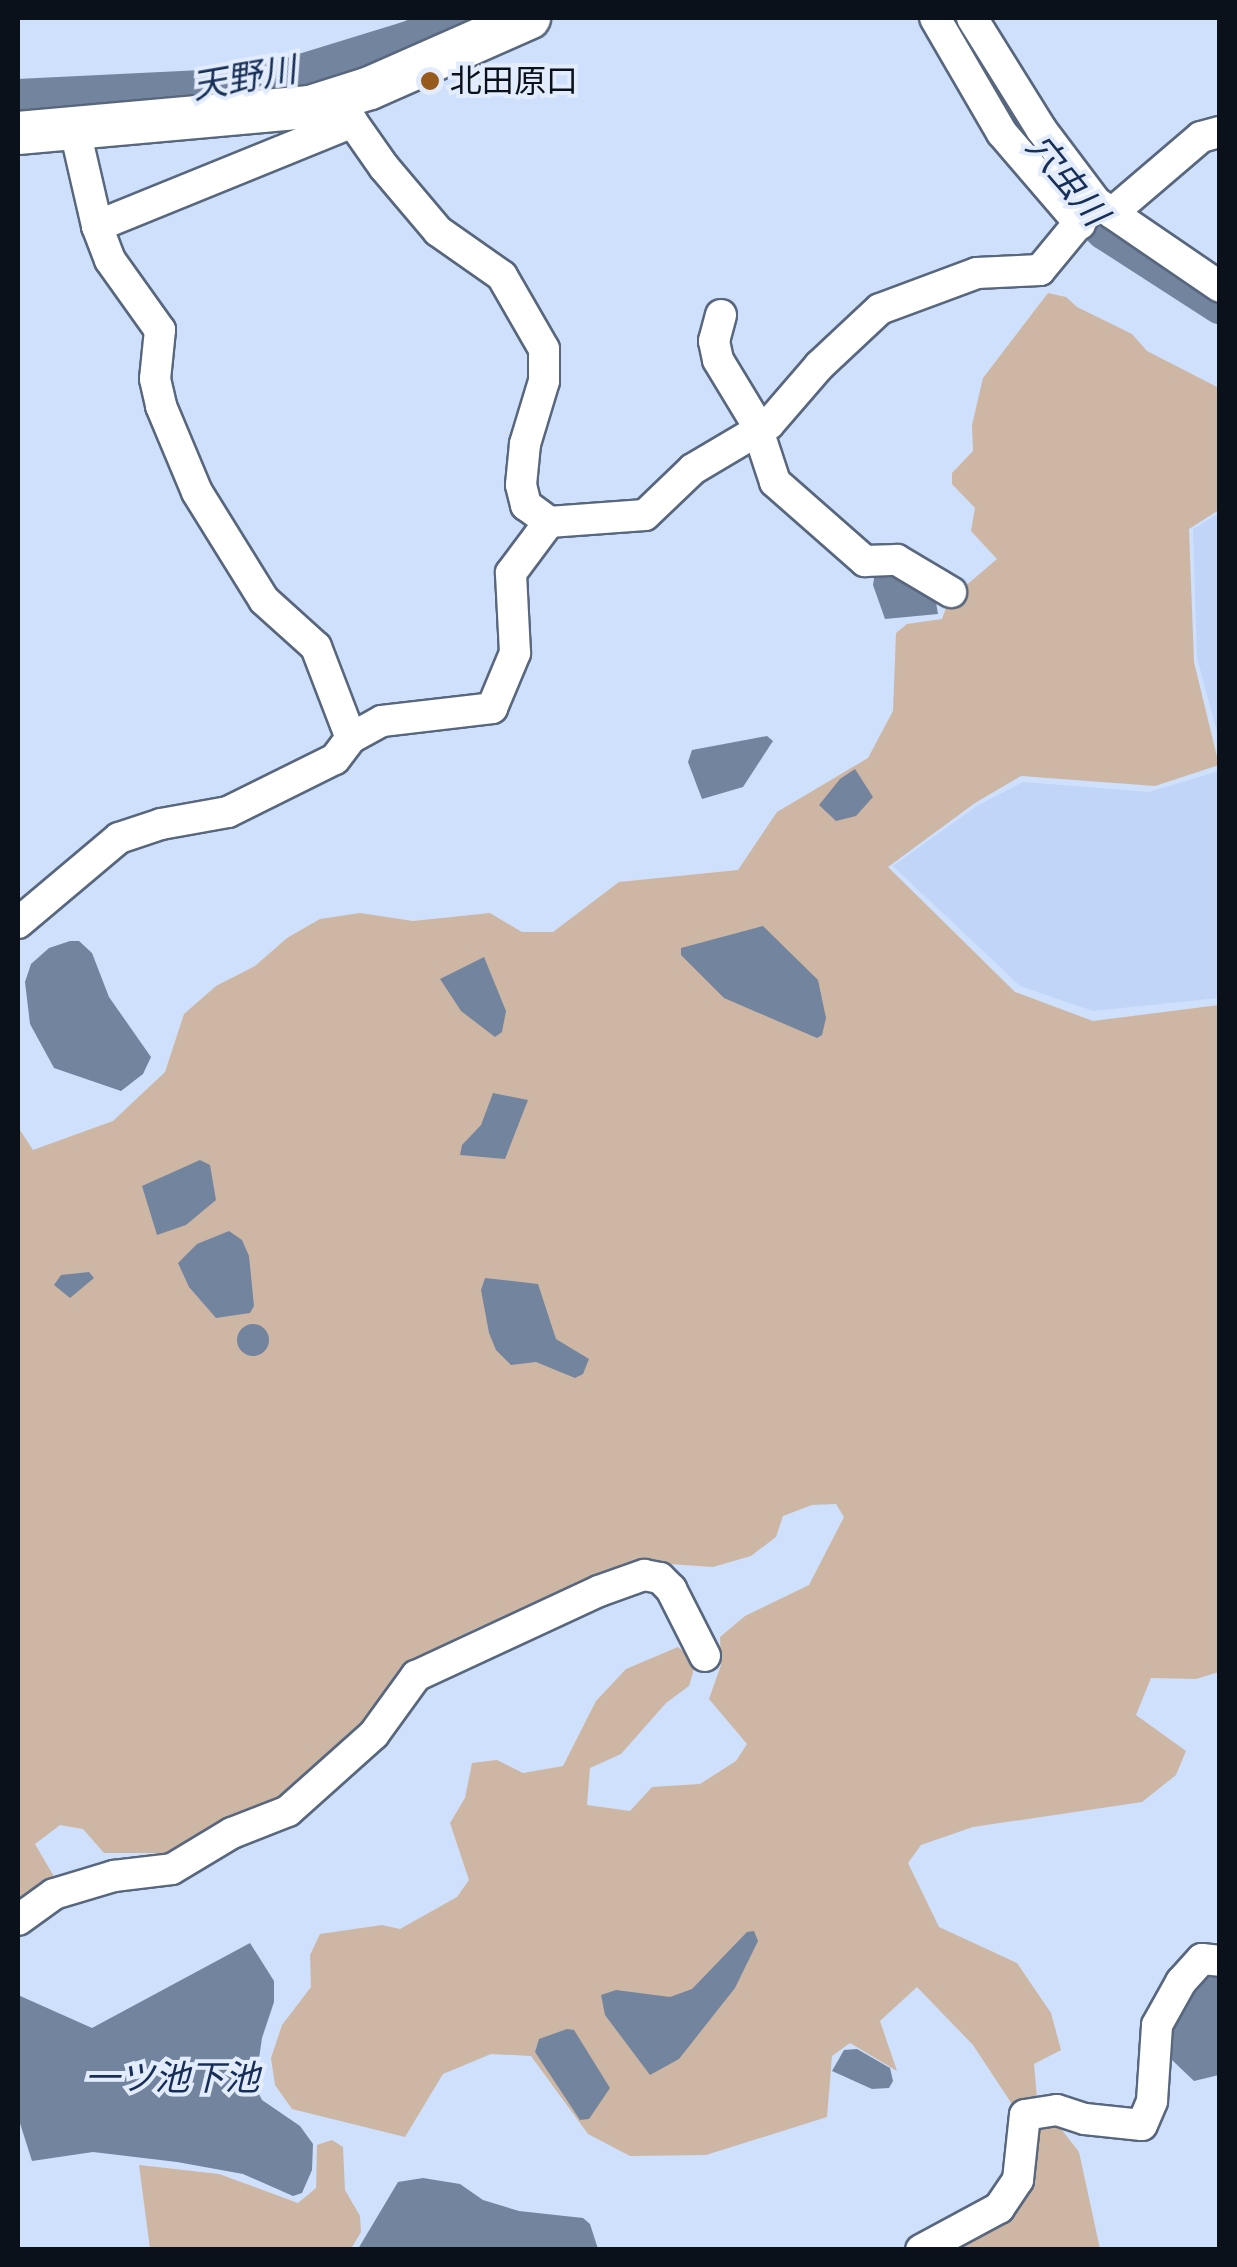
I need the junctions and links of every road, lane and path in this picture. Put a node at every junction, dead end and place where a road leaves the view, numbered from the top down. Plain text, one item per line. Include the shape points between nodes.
1 (529, 18) edge
2 (935, 18) edge
3 (972, 18) edge
4 (345, 111) junction
5 (74, 126) junction
6 (1220, 132) edge
7 (18, 133) edge
8 (1096, 213) junction
9 (97, 226) junction
10 (1220, 288) edge
11 (721, 314) dead end
12 (758, 432) junction
13 (548, 522) junction
14 (951, 592) dead end
15 (351, 738) junction
16 (18, 922) edge
17 (706, 1656) dead end
18 (18, 1920) edge
19 (1220, 1961) edge
20 (921, 2250) edge

1 - 4 highway
2 - 8 street via 1002,134
3 - 8 street
4 - 5 highway
4 - 9 street
4 - 13 street via 438,230 502,276 544,349 544,381 521,484 526,506
5 - 7 highway
5 - 9 street
6 - 8 street via 1201,137
8 - 10 street
8 - 12 street via 1040,270 977,273 880,308
9 - 15 street via 110,260 160,330 155,379 161,406 209,517 264,600 316,647
11 - 12 street via 714,340 718,360
12 - 13 street via 693,470 645,515
12 - 14 street via 775,482 865,561 898,560
13 - 15 street via 511,574 515,653 492,708 382,721
15 - 16 street via 335,759 228,812 118,838
17 - 18 street via 660,1578 644,1575 599,1591 416,1676 374,1734 288,1811 232,1833 172,1869 114,1876 54,1894
19 - 20 street via 1202,1959 1157,2025 1152,2101 1142,2125 1057,2110 1025,2115 1018,2180 999,2208

